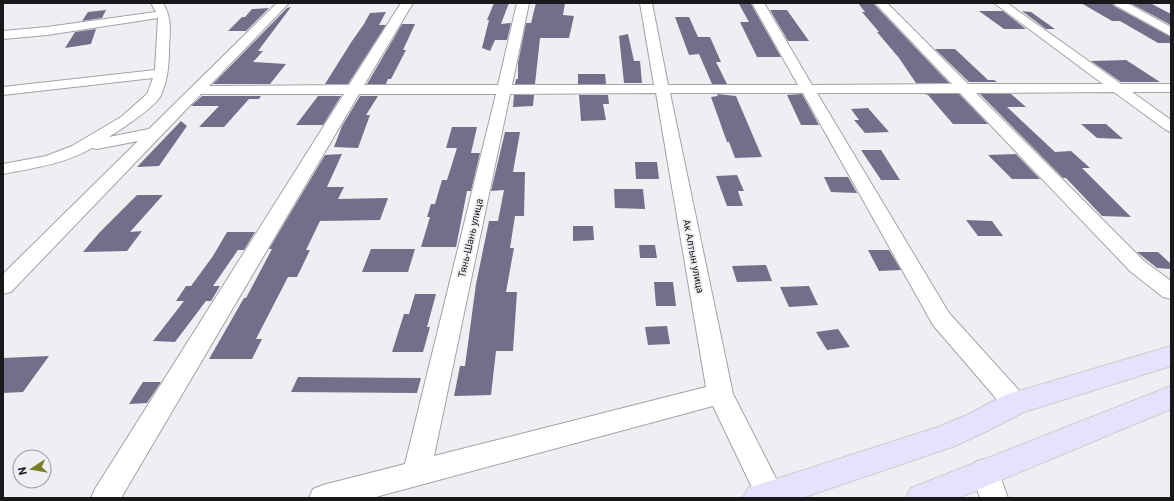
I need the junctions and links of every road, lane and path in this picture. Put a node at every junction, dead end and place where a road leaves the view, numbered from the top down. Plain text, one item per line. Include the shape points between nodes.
1 (283, 3) edge
2 (407, 3) edge
3 (523, 3) edge
4 (646, 3) edge
5 (758, 3) edge
6 (881, 3) edge
7 (1000, 3) edge
8 (1119, 3) edge
9 (160, 9) edge
10 (1171, 32) edge
11 (3, 35) edge
12 (162, 73) junction
13 (808, 88) junction
14 (964, 88) junction
15 (1117, 88) junction
16 (1171, 88) edge
17 (505, 89) junction
18 (663, 89) junction
19 (197, 90) junction
20 (354, 90) junction
21 (3, 91) edge
22 (1171, 127) edge
23 (155, 133) junction
24 (78, 149) junction
25 (3, 169) edge
26 (3, 287) edge
27 (1171, 292) edge
28 (1171, 356) edge
29 (720, 394) junction
30 (1171, 397) edge
31 (1015, 403) junction
32 (416, 473) junction
33 (989, 485) edge
34 (768, 497) edge
35 (105, 498) edge
36 (323, 498) edge
37 (922, 498) edge

1 - 19 street
2 - 20 street
3 - 17 street, Тянь-Шань улица
4 - 18 street, Ак Алтын улица
5 - 13 street
6 - 14 street
7 - 15 street
8 - 10 street
9 - 11 street via 47,30
9 - 12 street via 164,26
12 - 21 street
12 - 24 street via 154,96 126,120
13 - 14 street
13 - 18 street
13 - 31 street via 941,319
14 - 15 street
14 - 27 street via 1137,266
15 - 16 street
15 - 22 street
17 - 18 street
17 - 20 street
17 - 32 street, Тянь-Шань улица
18 - 29 street, Ак Алтын улица
19 - 20 street
19 - 23 street
20 - 35 street
23 - 24 street via 111,140
23 - 26 street
24 - 25 street via 50,160
28 - 31 main road
29 - 32 street
29 - 34 street, Ак Алтын улица
30 - 33 main road via 1015,461
31 - 34 main road via 945,437
32 - 36 street
33 - 37 main road

